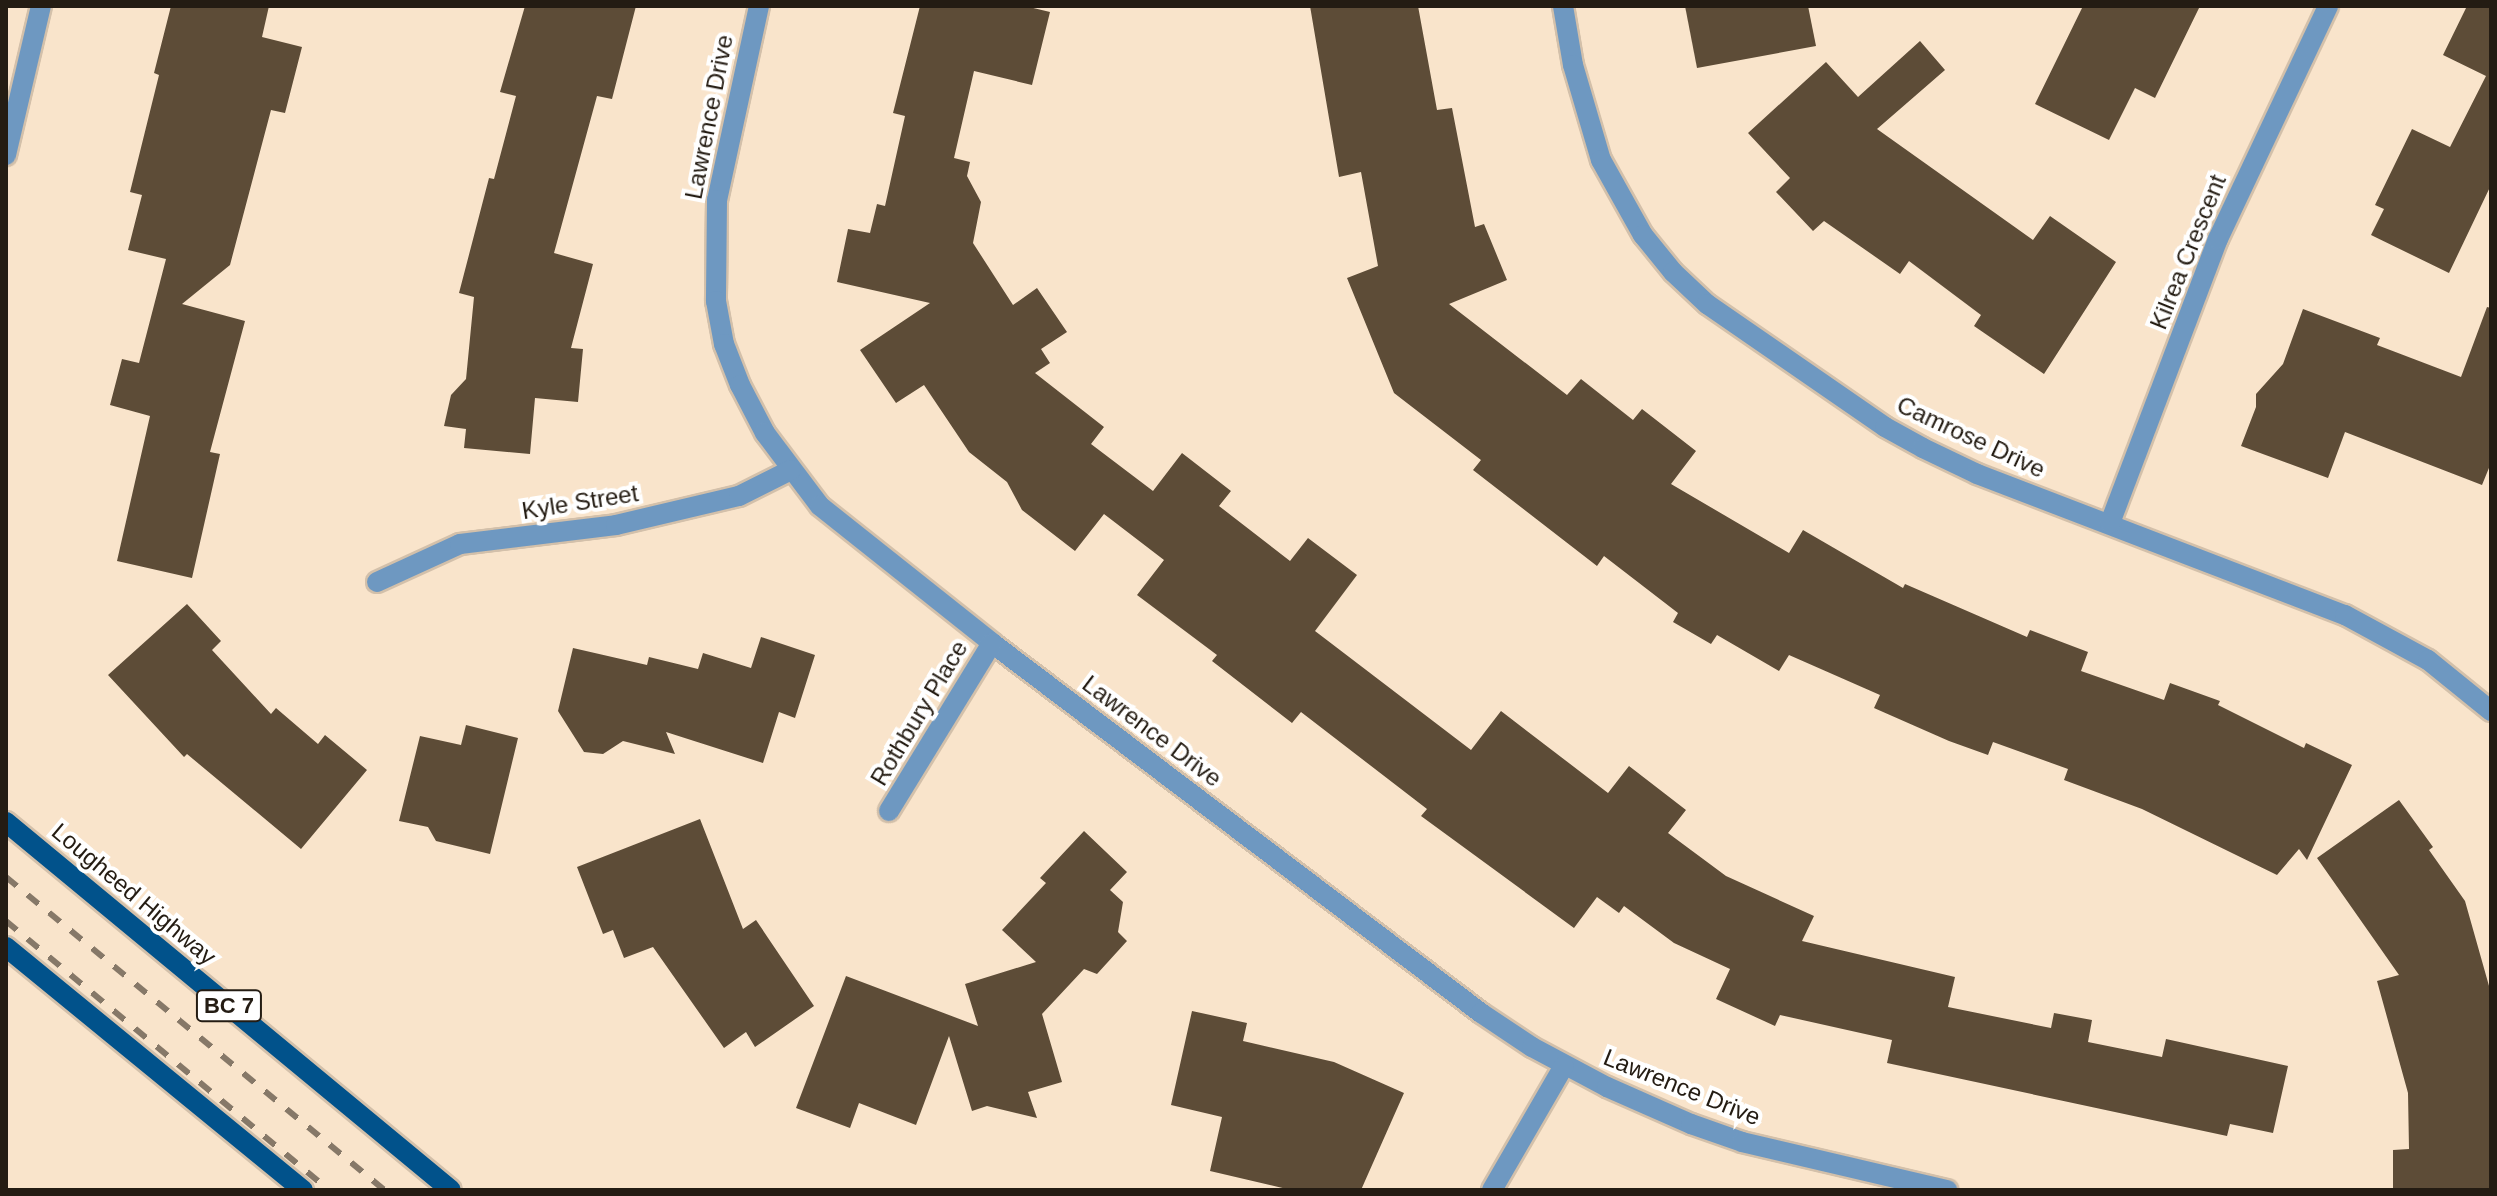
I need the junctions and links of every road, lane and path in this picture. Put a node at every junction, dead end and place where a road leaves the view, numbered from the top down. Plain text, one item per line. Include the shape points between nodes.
1 (41, 6) edge
2 (759, 6) edge
3 (1563, 6) edge
4 (2328, 6) edge
5 (6, 155) edge
6 (791, 470) junction
7 (2110, 523) junction
8 (377, 582) dead end
9 (992, 643) junction
10 (2491, 711) edge
11 (889, 811) dead end
12 (6, 822) edge
13 (6, 947) edge
14 (1564, 1066) junction
15 (303, 1190) edge
16 (451, 1190) edge
17 (1492, 1190) edge
18 (1947, 1190) edge

1 - 5 street
2 - 6 street, Lawrence Drive via 717,200 716,301 724,344 740,385
3 - 7 street, Camrose Drive via 1573,65 1601,160 1643,235 1673,272 1707,304 1885,427 1977,474
4 - 7 street, Kilrea Crescent via 2218,239
6 - 8 street, Kyle Street via 739,496 616,525 460,544
6 - 9 street, Lawrence Drive via 820,506
7 - 10 street, Camrose Drive via 2388,636 2428,660
9 - 11 street, Rothbury Place
9 - 14 street, Lawrence Drive via 1481,1013
12 - 16 main road, Lougheed Highway / BC 7
13 - 15 main road
14 - 17 street
14 - 18 street, Lawrence Drive via 1742,1142

